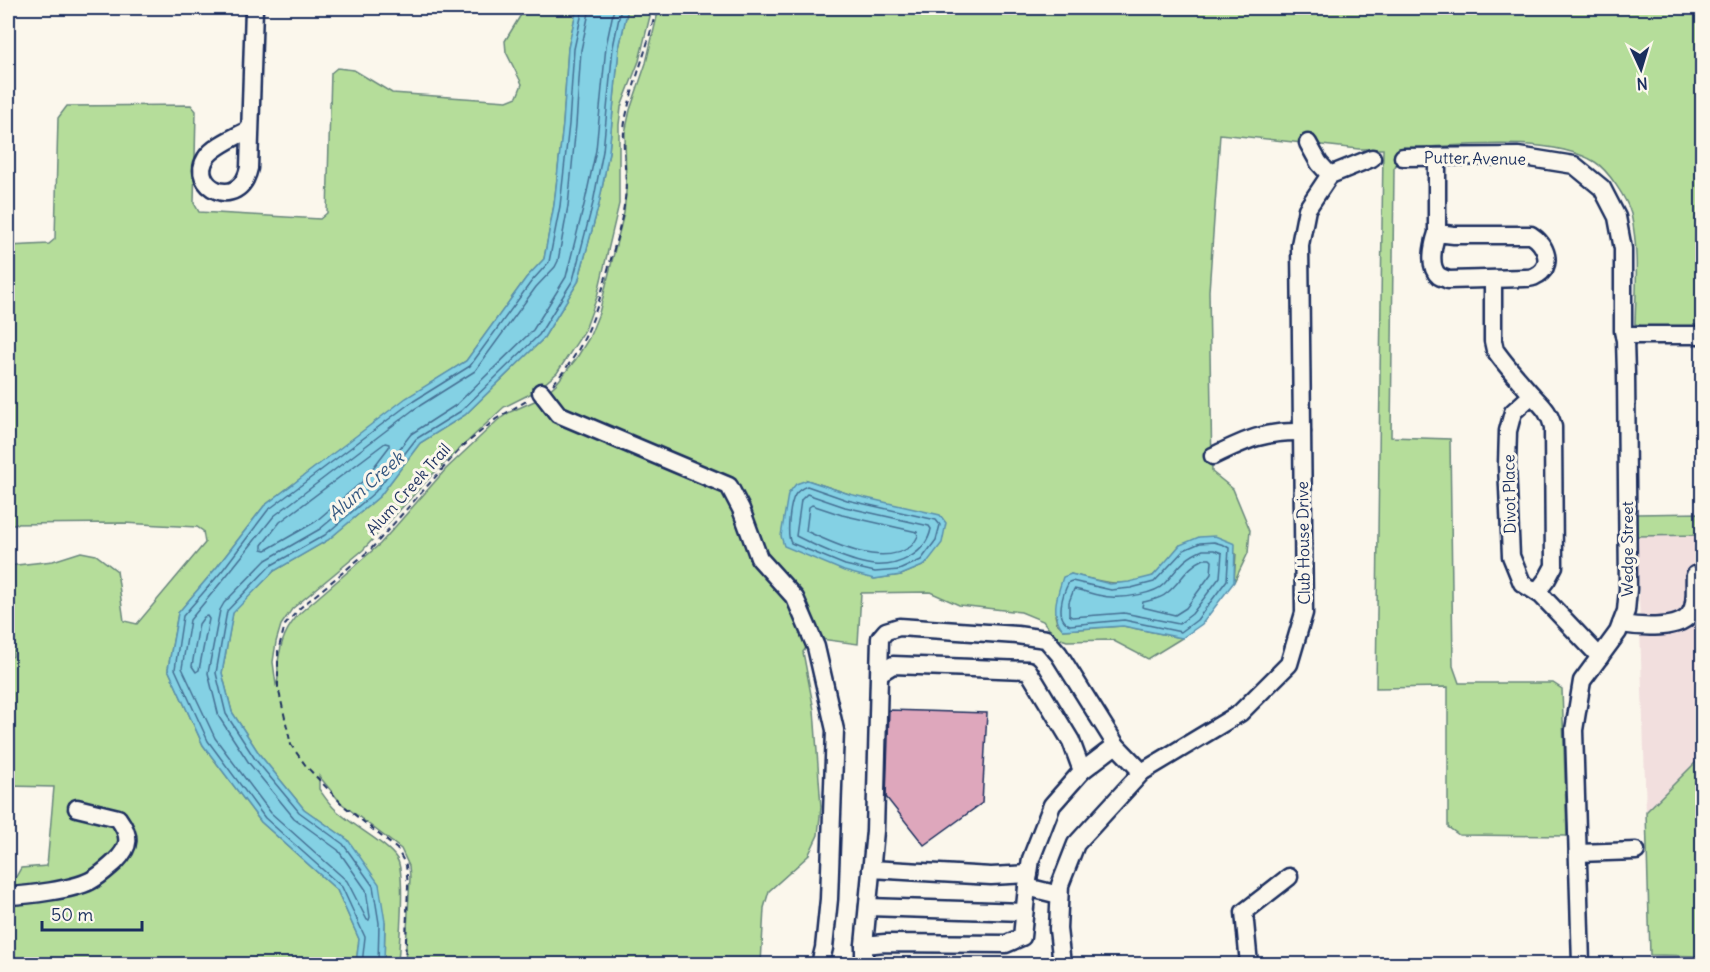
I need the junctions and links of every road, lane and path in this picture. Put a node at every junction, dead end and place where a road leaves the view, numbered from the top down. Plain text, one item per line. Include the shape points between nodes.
1 (254, 8) edge
2 (656, 8) edge
3 (250, 129) dead end
4 (1308, 143) dead end
5 (1403, 157) dead end
6 (1437, 157) junction
7 (1372, 158) dead end
8 (1330, 176) junction
9 (1437, 233) junction
10 (1492, 280) junction
11 (1623, 335) junction
12 (1702, 335) edge
13 (541, 392) junction
14 (1532, 395) junction
15 (1302, 432) junction
16 (1213, 456) dead end
17 (1695, 575) dead end
18 (1537, 592) junction
19 (1621, 624) junction
20 (1600, 657) junction
21 (880, 673) junction
22 (1116, 745) junction
23 (1082, 771) junction
24 (1142, 772) junction
25 (77, 807) dead end
26 (1636, 851) dead end
27 (1578, 853) junction
28 (872, 868) junction
29 (1289, 877) dead end
30 (1028, 881) junction
31 (1059, 895) junction
32 (8, 896) edge
33 (868, 907) junction
34 (1024, 912) junction
35 (864, 945) junction
36 (405, 964) edge
37 (820, 964) edge
38 (864, 964) edge
39 (1062, 964) edge
40 (1250, 964) edge
41 (1581, 964) edge

1 - 3 street
2 - 13 path, Alum Creek Trail via 630,97 625,125 625,199 594,321 575,357 554,383
4 - 8 street
5 - 6 street, Putter Avenue
6 - 9 street
6 - 11 street, Putter Avenue via 1518,156 1574,165 1602,188 1617,217 1623,249
7 - 8 street
8 - 15 street, Club House Drive via 1307,209 1300,245
9 - 10 street via 1433,267 1439,276 1448,280
9 - 10 street via 1521,234 1539,240 1547,258 1544,269 1536,276
10 - 14 street via 1495,350
11 - 12 street
11 - 19 street, Wedge Street via 1628,589
13 - 36 path, Alum Creek Trail via 496,418 462,447 371,549 285,624 278,651 278,687 291,745 344,806 397,849 406,865
13 - 37 street via 558,414 729,486 759,558 795,598 816,647 835,730 829,899
14 - 18 street via 1550,416 1553,427 1554,566
14 - 18 street, Divot Place via 1514,412 1508,431 1507,465 1511,556 1522,583
15 - 16 street via 1282,431 1250,438
15 - 24 street, Club House Drive via 1304,613 1289,664 1240,713
17 - 19 street via 1694,604 1683,622 1639,627
18 - 20 street, Divot Place
19 - 20 street, Wedge Street
20 - 27 street, Wedge Street via 1582,681 1574,730
21 - 22 street via 880,638 886,631 899,627 1046,639
21 - 23 street via 893,665 1028,670 1071,741
21 - 28 street
22 - 23 street
22 - 24 street
23 - 30 street via 1052,805 1031,859
24 - 31 street, Club House Drive via 1076,844
25 - 32 street via 118,818 128,836 123,854 88,882
26 - 27 street
27 - 41 street, Wedge Street
28 - 30 street
28 - 33 street
29 - 40 street via 1244,912
30 - 31 street
30 - 34 street
31 - 39 street, Club House Drive
33 - 34 street
33 - 35 street
34 - 35 street via 1022,937 1006,944
35 - 38 street

